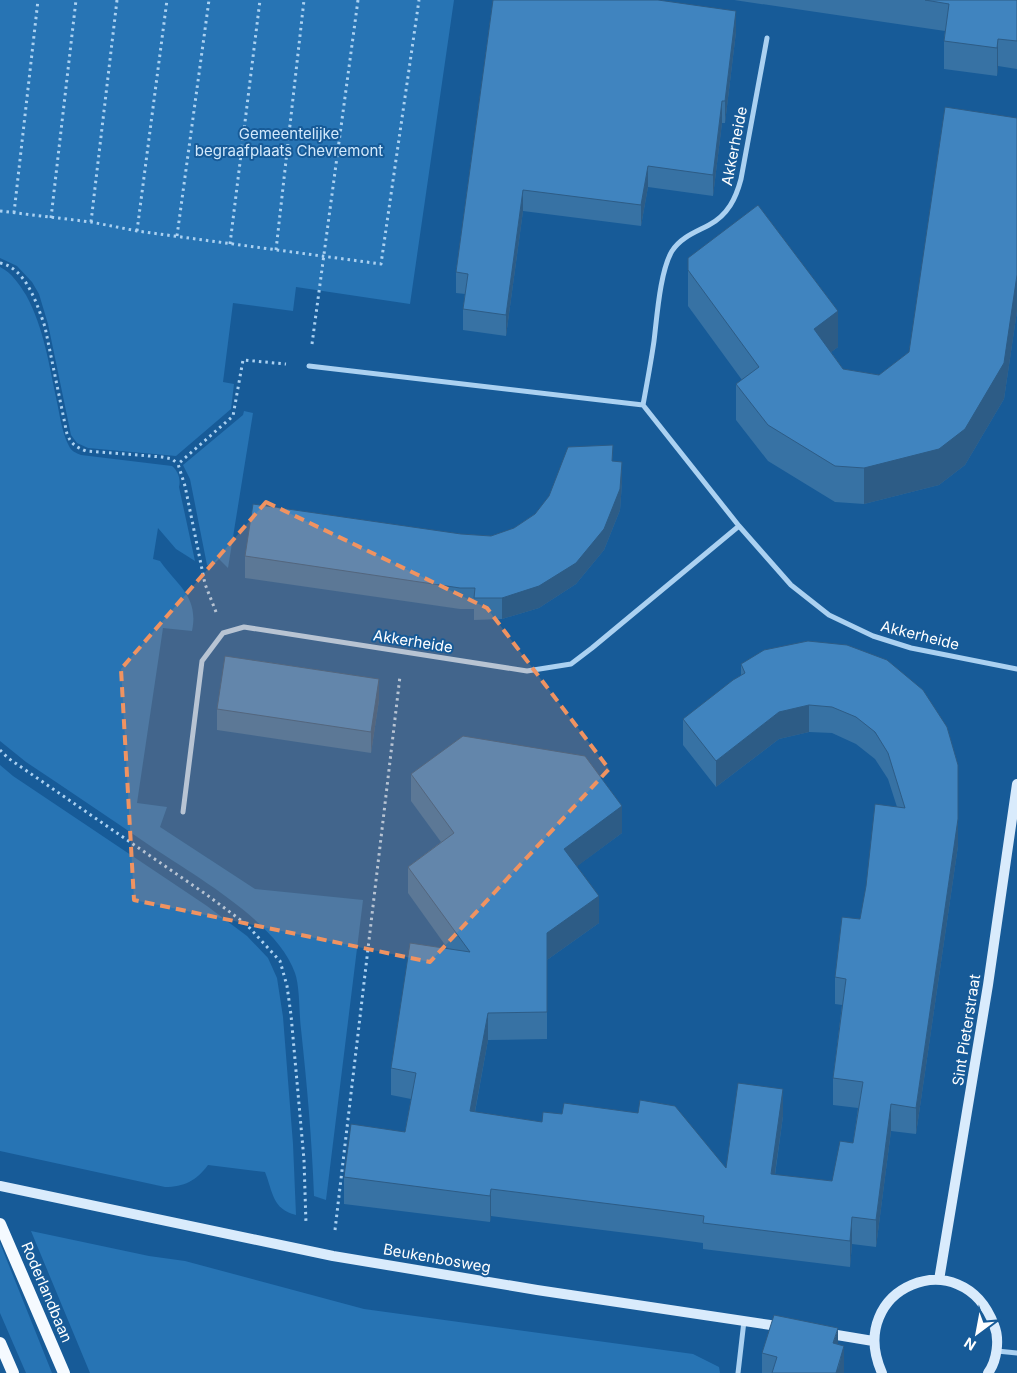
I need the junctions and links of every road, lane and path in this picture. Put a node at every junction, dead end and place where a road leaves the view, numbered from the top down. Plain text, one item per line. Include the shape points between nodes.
1 (38, 0) edge
2 (76, 0) edge
3 (117, 0) edge
4 (167, 0) edge
5 (209, 0) edge
6 (260, 0) edge
7 (304, 0) edge
8 (358, 0) edge
9 (419, 0) edge
10 (767, 38) dead end
11 (0, 211) edge
12 (14, 213) junction
13 (51, 218) junction
14 (91, 222) junction
15 (137, 231) junction
16 (177, 236) junction
17 (230, 244) junction
18 (276, 250) junction
19 (325, 257) junction
20 (0, 262) edge
21 (309, 366) junction
22 (643, 405) junction
23 (178, 464) junction
24 (739, 526) junction
25 (224, 633) junction
26 (403, 653) junction
27 (1017, 669) edge
28 (0, 750) edge
29 (1017, 784) edge
30 (183, 812) dead end
31 (0, 1186) edge
32 (0, 1224) edge
33 (306, 1224) dead end
34 (335, 1231) dead end
35 (939, 1280) junction
36 (744, 1320) junction
37 (790, 1328) edge
38 (818, 1332) edge
39 (873, 1341) junction
40 (0, 1343) edge
41 (996, 1351) junction
42 (1017, 1353) edge
43 (13, 1373) edge
44 (64, 1373) edge
45 (738, 1373) edge
46 (882, 1373) edge
47 (988, 1373) edge

1 - 12 path
2 - 13 path
3 - 14 path
4 - 15 path
5 - 16 path
6 - 17 path
7 - 18 path
8 - 19 path
9 - 19 path via 381,264
10 - 22 street, Akkerheide via 737,196 728,210 712,224 687,236 672,251 663,277
11 - 12 path
12 - 13 path
13 - 14 path
14 - 15 path
15 - 16 path
16 - 17 path
17 - 18 path
18 - 19 path
19 - 21 path
20 - 23 path via 26,282 40,311 70,442 86,451 172,459
21 - 22 street
21 - 23 path via 244,360 233,416
22 - 24 street, Akkerheide
23 - 25 path via 205,584
24 - 26 street, Akkerheide via 571,664 527,671
24 - 27 street, Akkerheide via 791,584 829,615 872,636 911,648
25 - 26 street, Akkerheide via 244,627
25 - 30 street via 202,661
26 - 34 path
28 - 33 path via 246,924 280,961 291,1015 304,1160
29 - 35 street, Sint Pieterstraat via 988,985
31 - 36 street, Beukenbosweg via 333,1256
32 - 44 main road, Roderlandbaan
35 - 39 street via 919,1282 892,1297 876,1324
35 - 41 street via 960,1285 978,1297 990,1312 996,1331
36 - 37 street, Beukenbosweg
36 - 45 street
38 - 39 street
39 - 46 street via 876,1361
40 - 43 main road
41 - 42 street
41 - 47 street

